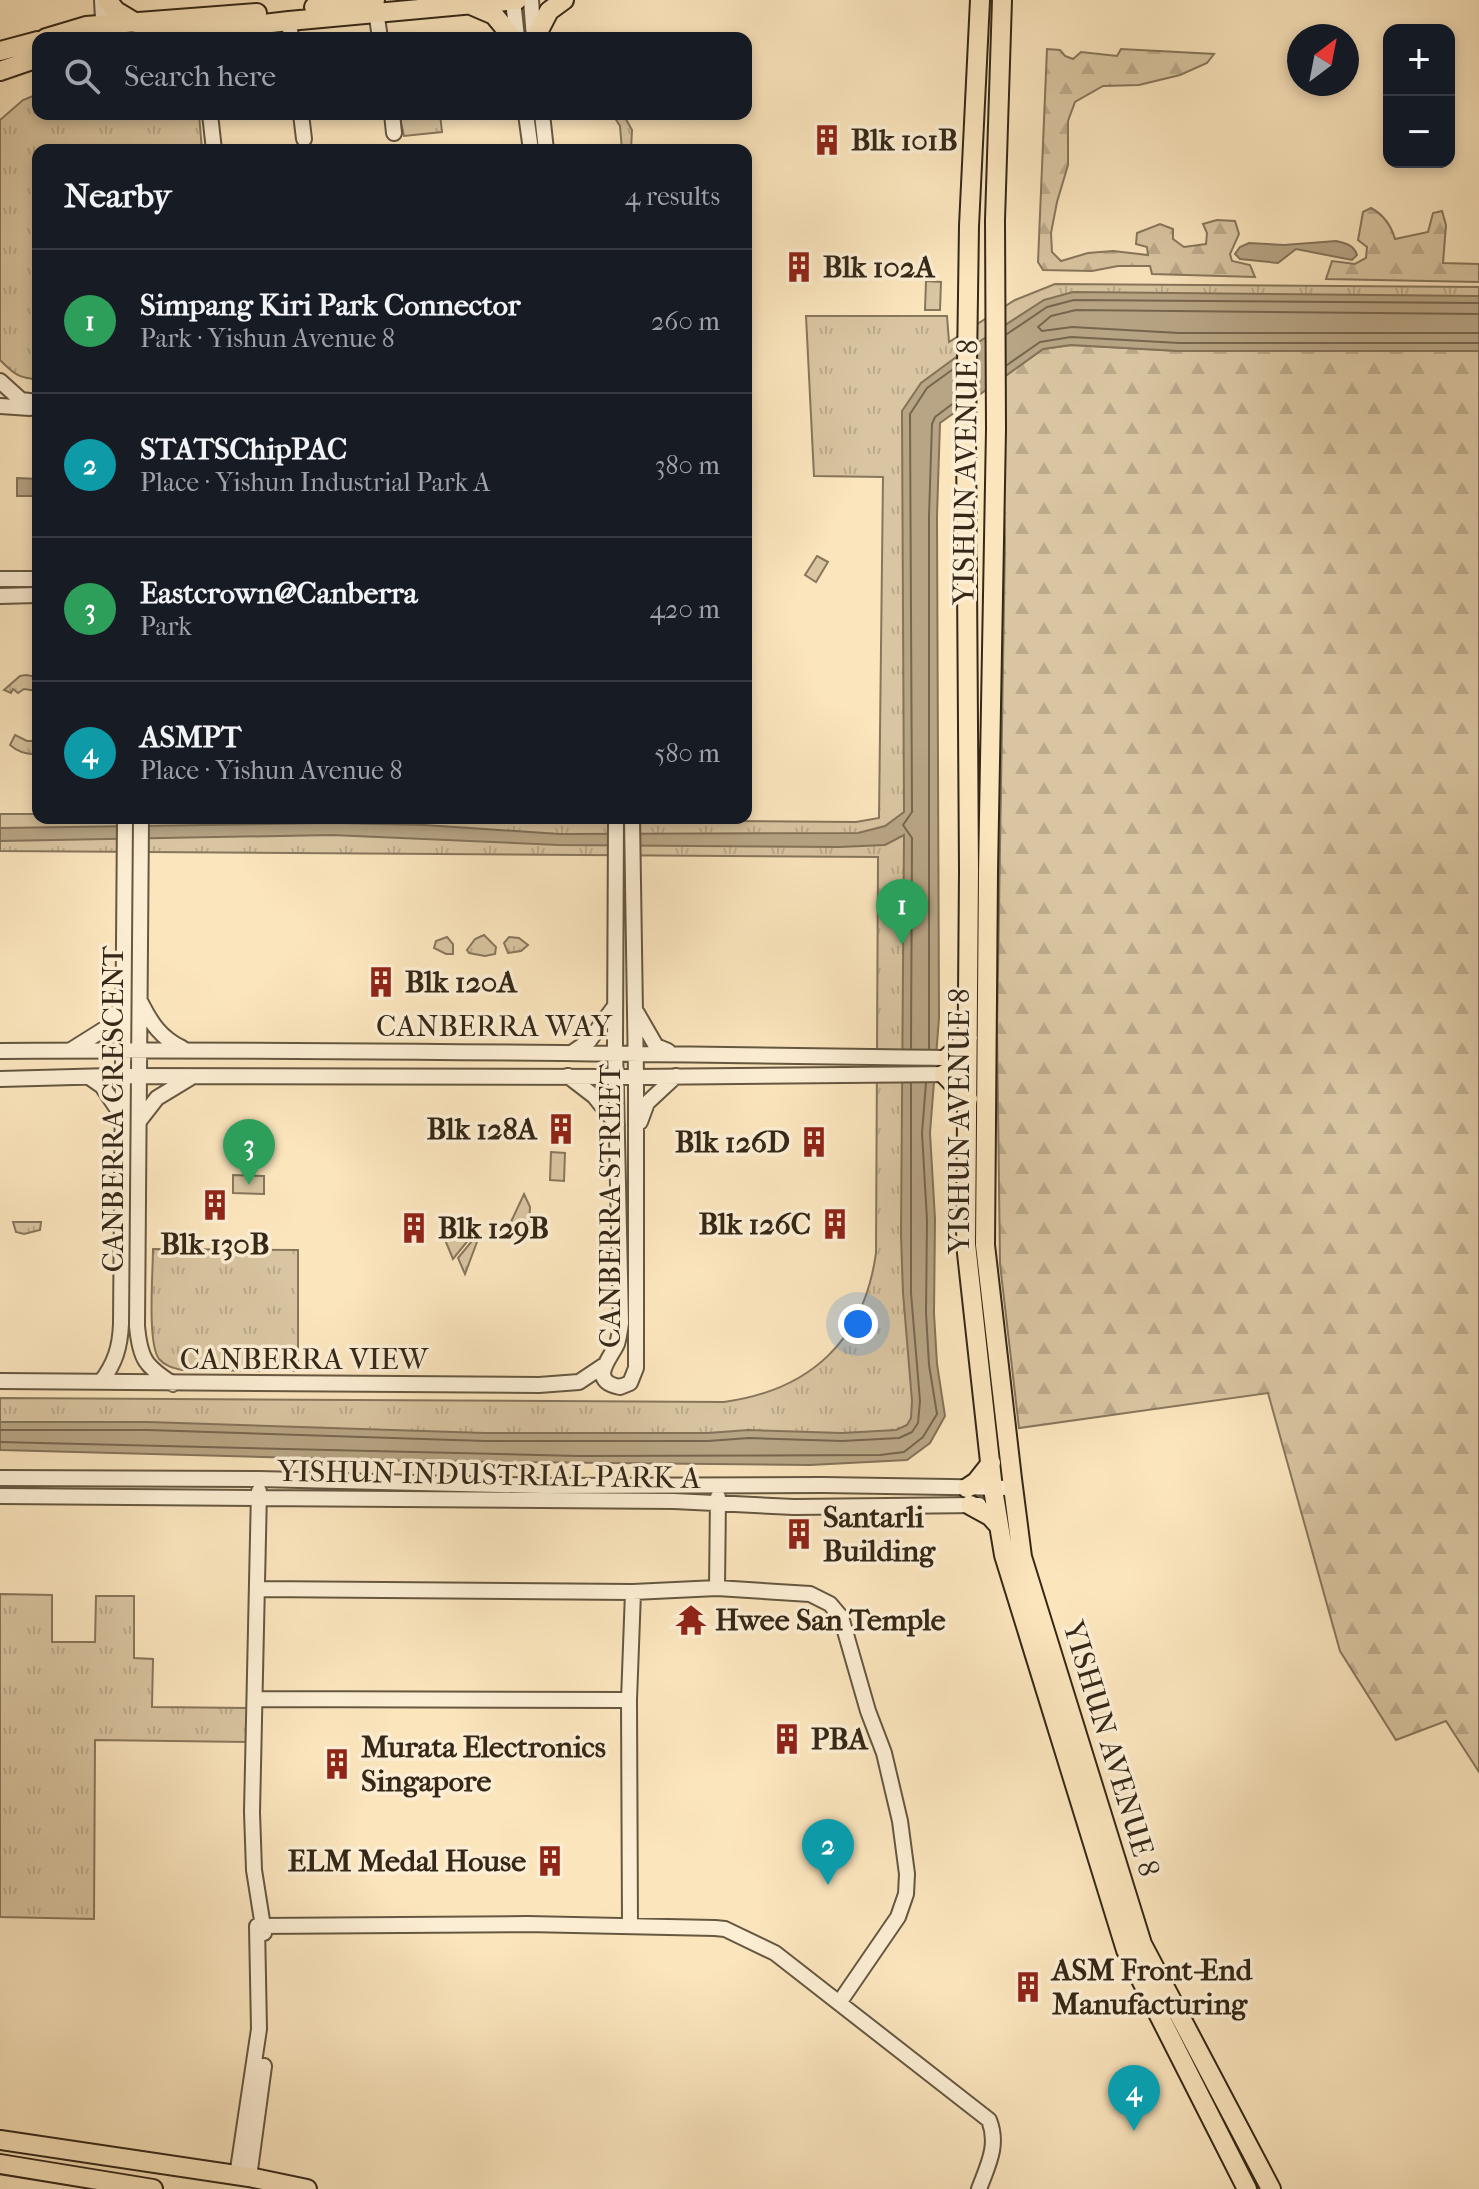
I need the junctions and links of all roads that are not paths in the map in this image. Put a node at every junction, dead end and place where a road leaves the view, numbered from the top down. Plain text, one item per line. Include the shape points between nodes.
1 (104, 0) edge
2 (514, 0) edge
3 (531, 0) edge
4 (564, 0) edge
5 (980, 0) edge
6 (1002, 0) edge
7 (375, 4) edge
8 (470, 5) junction
9 (290, 29) edge
10 (139, 31) edge
11 (66, 32) edge
12 (104, 32) edge
13 (235, 32) edge
14 (379, 32) edge
15 (510, 32) edge
16 (515, 32) edge
17 (534, 32) edge
18 (537, 32) edge
19 (32, 43) edge
20 (0, 51) edge
21 (32, 60) edge
22 (0, 71) edge
23 (211, 120) edge
24 (302, 120) edge
25 (393, 120) edge
26 (527, 120) edge
27 (543, 120) edge
28 (394, 133) dead end
29 (304, 139) dead end
30 (213, 144) edge
31 (530, 144) edge
32 (545, 144) edge
33 (0, 381) edge
34 (32, 401) edge
35 (0, 406) edge
36 (32, 408) edge
37 (0, 579) edge
38 (32, 579) edge
39 (32, 595) edge
40 (0, 596) edge
41 (125, 824) edge
42 (141, 824) edge
43 (616, 824) edge
44 (632, 824) edge
45 (140, 999) junction
46 (123, 1004) junction
47 (616, 1005) junction
48 (635, 1009) junction
49 (968, 1038) junction
50 (185, 1049) junction
51 (71, 1050) junction
52 (132, 1050) junction
53 (0, 1051) edge
54 (572, 1053) junction
55 (616, 1053) junction
56 (636, 1053) junction
57 (674, 1053) junction
58 (944, 1066) junction
59 (977, 1066) junction
60 (131, 1076) junction
61 (567, 1076) junction
62 (616, 1076) junction
63 (676, 1076) junction
64 (89, 1077) junction
65 (636, 1077) junction
66 (190, 1078) junction
67 (0, 1079) edge
68 (968, 1099) junction
69 (124, 1120) junction
70 (140, 1120) junction
71 (617, 1125) junction
72 (636, 1131) junction
73 (139, 1236) junction
74 (122, 1242) junction
75 (603, 1366) junction
76 (0, 1381) edge
77 (101, 1382) junction
78 (173, 1385) junction
79 (991, 1463) junction
80 (0, 1478) edge
81 (259, 1479) junction
82 (718, 1486) junction
83 (0, 1496) edge
84 (1014, 1496) junction
85 (968, 1497) junction
86 (994, 1497) junction
87 (259, 1499) junction
88 (718, 1503) junction
89 (999, 1526) junction
90 (717, 1588) junction
91 (258, 1589) junction
92 (633, 1592) junction
93 (256, 1699) junction
94 (629, 1700) junction
95 (260, 1926) junction
96 (630, 1926) junction
97 (839, 2003) junction
98 (0, 2140) edge
99 (0, 2164) edge
100 (243, 2176) junction
101 (1243, 2184) edge
102 (153, 2189) edge
103 (307, 2189) edge
104 (979, 2189) edge
105 (1271, 2189) edge

1 - 10 main road
1 - 12 street
2 - 8 main road
2 - 16 street
3 - 17 street
4 - 18 main road via 549,11
5 - 49 main road, YISHUN AVENUE 8 via 966,433
6 - 59 main road, YISHUN AVENUE 8 via 996,429
7 - 8 main road
7 - 9 main road
7 - 10 main road
7 - 14 street
8 - 15 main road via 494,15
9 - 13 main road
10 - 12 main road
11 - 12 main road via 86,26
19 - 20 main road
21 - 22 main road
23 - 30 street
24 - 29 street
25 - 28 street
26 - 31 street
27 - 32 street
33 - 34 street via 21,400
35 - 36 street
37 - 38 street
39 - 40 street
41 - 46 street, CANBERRA CRESCENT
42 - 45 street, CANBERRA CRESCENT
43 - 47 street, CANBERRA STREET
44 - 48 street, CANBERRA STREET
45 - 50 street via 152,1025
45 - 52 street, CANBERRA CRESCENT
46 - 51 street via 106,1028
46 - 52 street, CANBERRA CRESCENT
47 - 54 street via 589,1041
47 - 55 street, CANBERRA STREET
48 - 56 street, CANBERRA STREET
48 - 57 street via 656,1046
49 - 58 main road
49 - 59 main road, YISHUN AVENUE 8
50 - 52 street, CANBERRA WAY
50 - 54 street, CANBERRA WAY
51 - 52 street, CANBERRA WAY
51 - 53 street, CANBERRA WAY
52 - 60 street, CANBERRA CRESCENT
54 - 55 street, CANBERRA WAY
55 - 56 street, CANBERRA WAY
55 - 62 street, CANBERRA STREET
56 - 57 street, CANBERRA WAY
56 - 65 street, CANBERRA STREET
57 - 58 street, CANBERRA WAY via 896,1057
58 - 59 street, CANBERRA WAY
58 - 63 street, CANBERRA WAY via 895,1074
58 - 68 main road
59 - 68 main road, YISHUN AVENUE 8
59 - 84 main road, YISHUN AVENUE 8 via 985,1245
60 - 64 street, CANBERRA WAY
60 - 66 street, CANBERRA WAY
60 - 69 street, CANBERRA CRESCENT
60 - 70 street, CANBERRA CRESCENT
61 - 62 street, CANBERRA WAY
61 - 66 street, CANBERRA WAY
61 - 71 street via 594,1096
62 - 65 street, CANBERRA WAY
62 - 71 street, CANBERRA STREET
63 - 65 street, CANBERRA WAY
63 - 72 street via 647,1103
64 - 67 street, CANBERRA WAY
64 - 69 street via 102,1086
65 - 72 street, CANBERRA STREET
66 - 70 street via 157,1098
68 - 79 main road, YISHUN AVENUE 8 via 966,1244
69 - 74 street, CANBERRA CRESCENT
70 - 73 street, CANBERRA CRESCENT
71 - 75 street, CANBERRA STREET via 621,1323 617,1344
72 - 75 street, CANBERRA STREET via 636,1368 630,1383 620,1387 609,1383
73 - 74 street
73 - 78 street, CANBERRA CRESCENT via 139,1349 151,1370
74 - 77 street, CANBERRA CRESCENT via 120,1344
75 - 78 street, CANBERRA VIEW via 579,1382 539,1385
76 - 77 street, CANBERRA VIEW
77 - 78 street, CANBERRA VIEW
79 - 85 main road
79 - 86 main road, YISHUN AVENUE 8
80 - 81 street, YISHUN INDUSTRIAL PARK A
81 - 82 street, YISHUN INDUSTRIAL PARK A
81 - 87 street, YISHUN INDUSTRIAL PARK A
82 - 85 street, YISHUN INDUSTRIAL PARK A
82 - 88 street, YISHUN INDUSTRIAL PARK A
83 - 87 street, YISHUN INDUSTRIAL PARK A
84 - 86 street, YISHUN INDUSTRIAL PARK A
84 - 105 main road, YISHUN AVENUE 8 via 1022,1557 1142,1944
85 - 86 street, YISHUN INDUSTRIAL PARK A
85 - 88 street, YISHUN INDUSTRIAL PARK A via 794,1507
85 - 89 main road
86 - 89 main road, YISHUN AVENUE 8
87 - 88 street, YISHUN INDUSTRIAL PARK A
87 - 91 street, YISHUN INDUSTRIAL PARK A
88 - 90 street, YISHUN INDUSTRIAL PARK A
89 - 101 main road, YISHUN AVENUE 8 via 1126,1950
90 - 92 street
90 - 97 street via 810,1594 830,1604 841,1617 884,1753 900,1821 906,1894 898,1917
91 - 92 street
91 - 93 street, YISHUN INDUSTRIAL PARK A
92 - 94 street
93 - 94 street
93 - 95 street, YISHUN INDUSTRIAL PARK A via 252,1812
94 - 96 street
95 - 96 street
95 - 100 street, YISHUN INDUSTRIAL PARK A via 259,2029
96 - 97 street via 725,1929 775,1953
97 - 104 street via 989,2120 993,2151
98 - 100 main road
99 - 102 main road
100 - 103 main road

